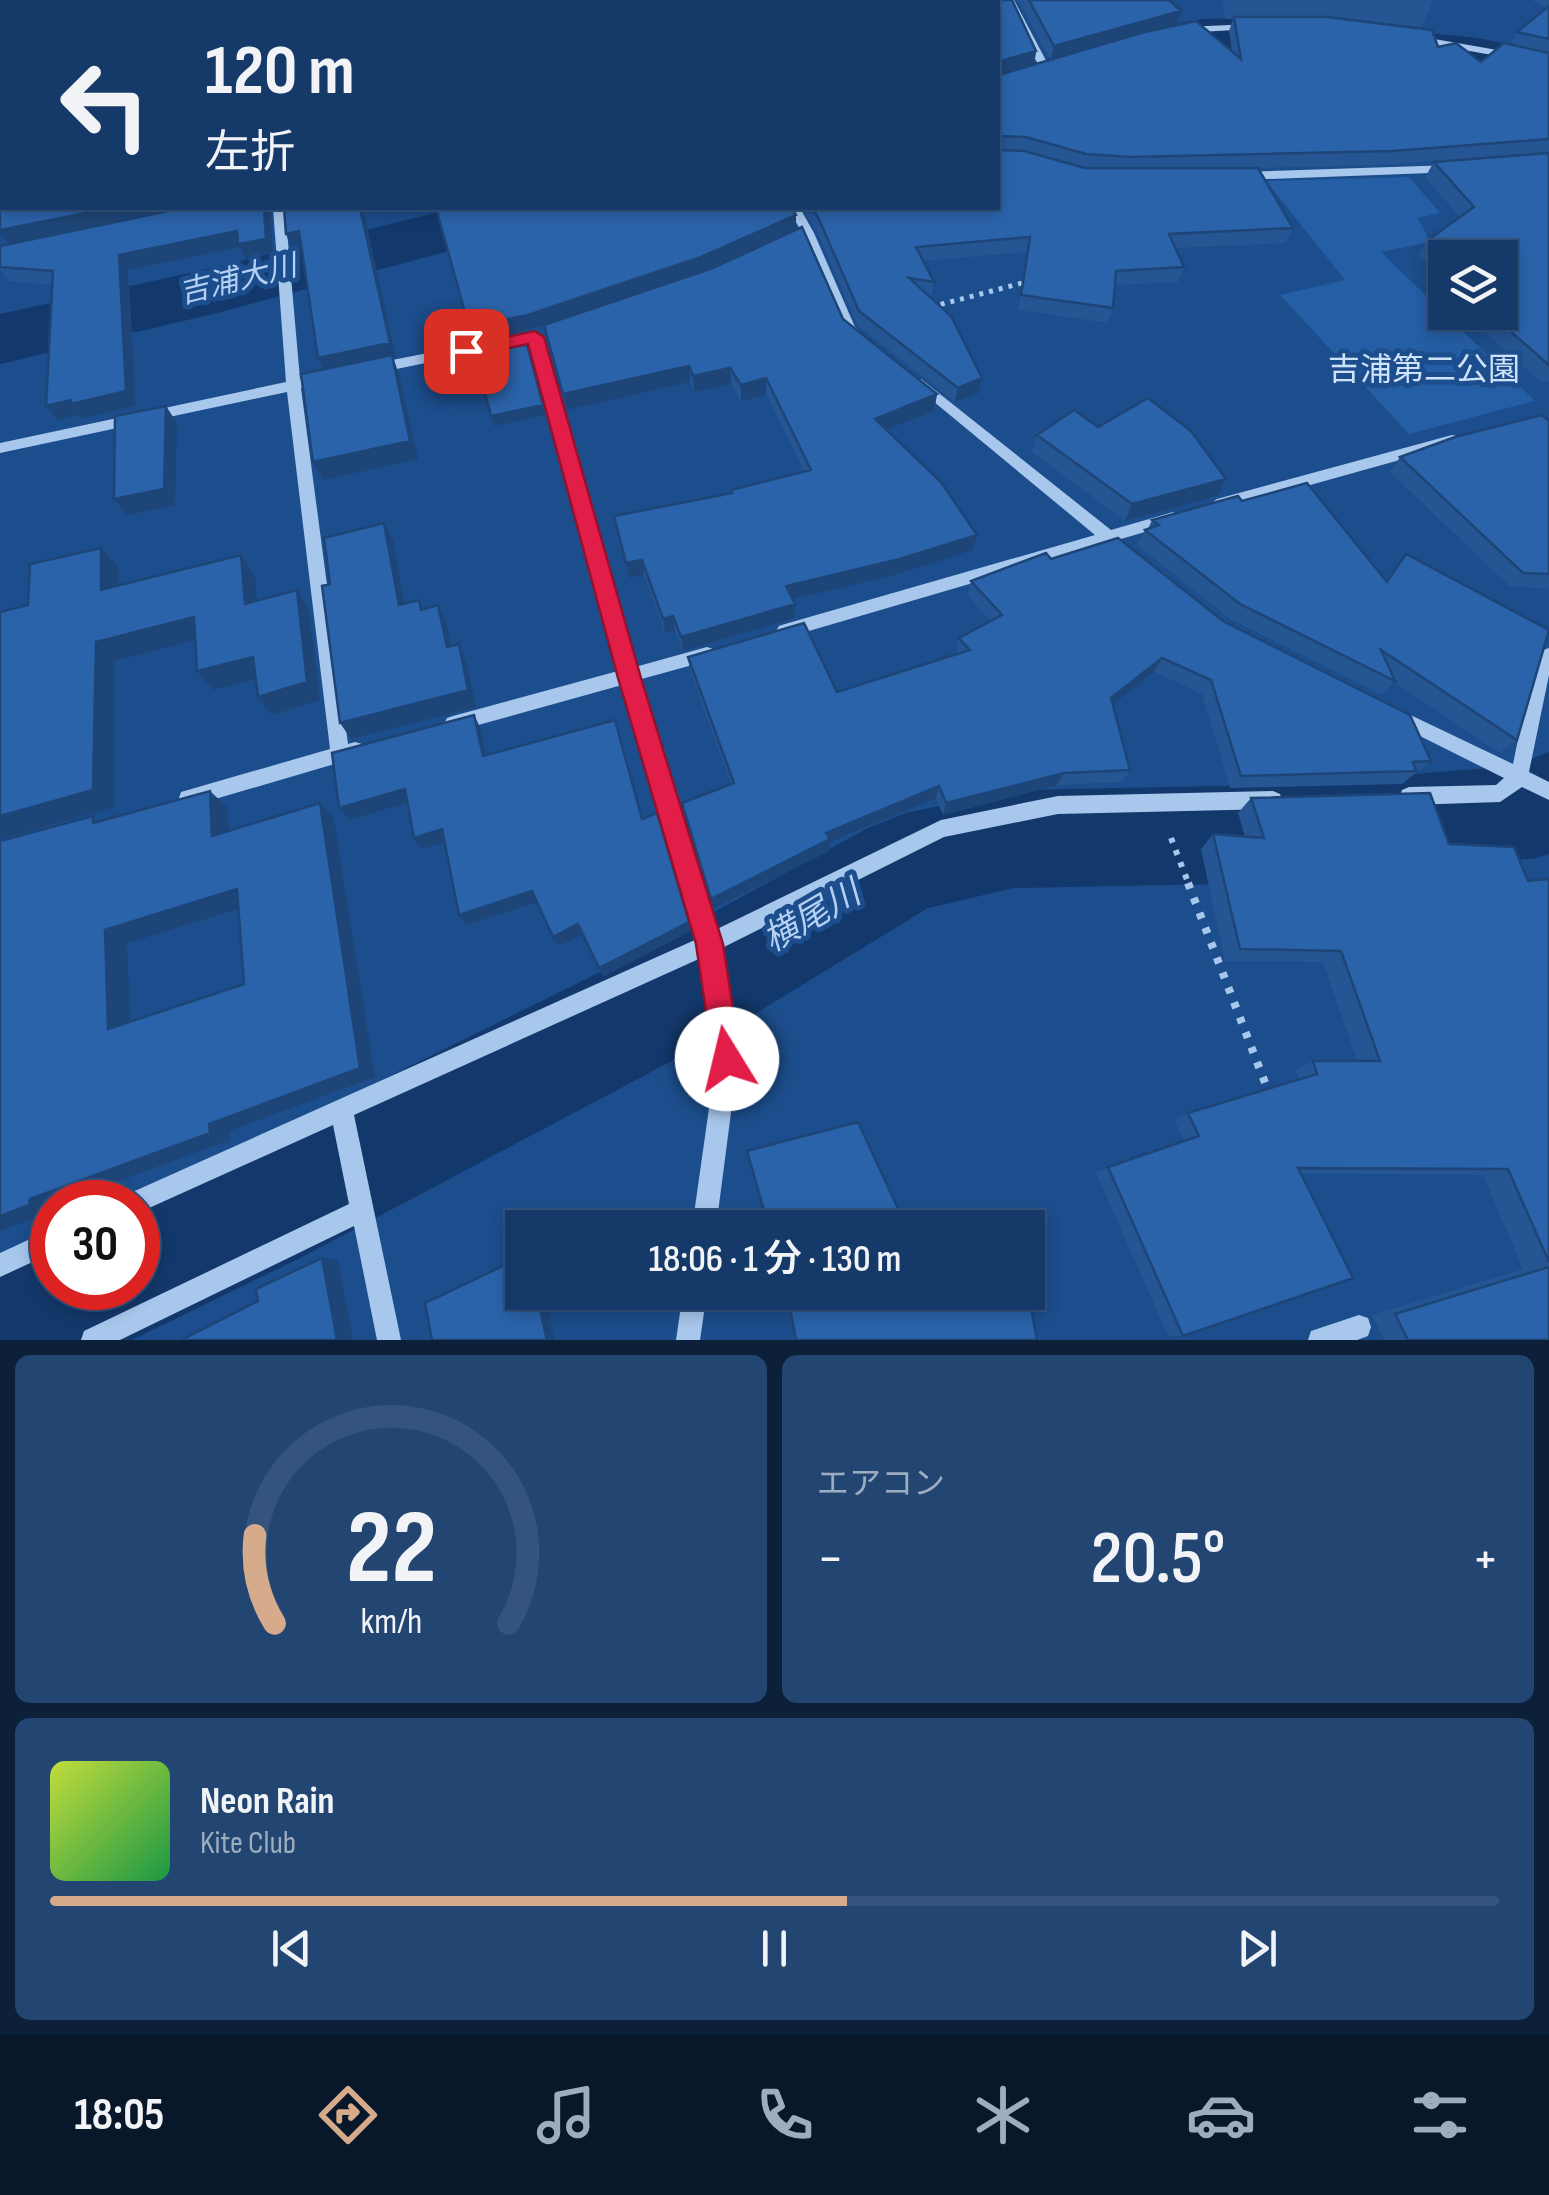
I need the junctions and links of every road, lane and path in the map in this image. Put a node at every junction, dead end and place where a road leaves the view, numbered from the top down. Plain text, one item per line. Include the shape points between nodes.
1 (1010, 0) edge
2 (1183, 19) edge
3 (1273, 26) edge
4 (1192, 29) junction
5 (1165, 35) edge
6 (1396, 36) edge
7 (1549, 62) edge
8 (1063, 65) edge
9 (1470, 168) edge
10 (1228, 176) edge
11 (279, 210) edge
12 (794, 210) edge
13 (1037, 270) edge
14 (923, 310) edge
15 (552, 331) edge
16 (535, 337) junction
17 (875, 350) edge
18 (901, 369) edge
19 (349, 374) edge
20 (330, 378) edge
21 (294, 385) junction
22 (1472, 434) edge
23 (0, 448) edge
24 (1204, 509) edge
25 (1185, 514) edge
26 (1115, 541) junction
27 (763, 638) edge
28 (725, 649) edge
29 (1549, 655) edge
30 (629, 678) junction
31 (1377, 706) edge
32 (436, 728) edge
33 (378, 744) edge
34 (340, 754) junction
35 (1519, 778) junction
36 (1549, 791) edge
37 (1386, 796) edge
38 (1290, 799) edge
39 (170, 803) edge
40 (1178, 857) dead end
41 (709, 944) junction
42 (341, 1109) junction
43 (1275, 1110) edge
44 (160, 1191) edge
45 (362, 1210) junction
46 (706, 1210) edge
47 (30, 1251) edge
48 (0, 1265) edge
49 (692, 1310) edge
50 (1359, 1327) dead end
51 (93, 1340) edge
52 (389, 1340) edge
53 (688, 1340) edge
54 (1320, 1340) edge

1 - 8 street via 1041,72
2 - 4 street
3 - 4 street
4 - 5 street
6 - 7 street
9 - 10 street
11 - 21 street
12 - 17 street via 800,237 849,330
13 - 14 path via 1034,280
15 - 16 street
16 - 19 street
16 - 30 street
18 - 26 street
20 - 21 street
21 - 23 street
21 - 34 street
22 - 24 street
25 - 26 street
26 - 27 street
28 - 30 street
29 - 35 street via 1542,662
30 - 32 street
30 - 41 street
31 - 35 street
33 - 34 street
34 - 39 street
35 - 36 street
35 - 37 street via 1500,793
38 - 41 street via 1058,805 940,829
40 - 43 path
41 - 42 street
41 - 46 street via 727,1059
42 - 44 street
42 - 45 street
45 - 51 street
45 - 52 street
47 - 48 street
49 - 53 street
50 - 54 street

